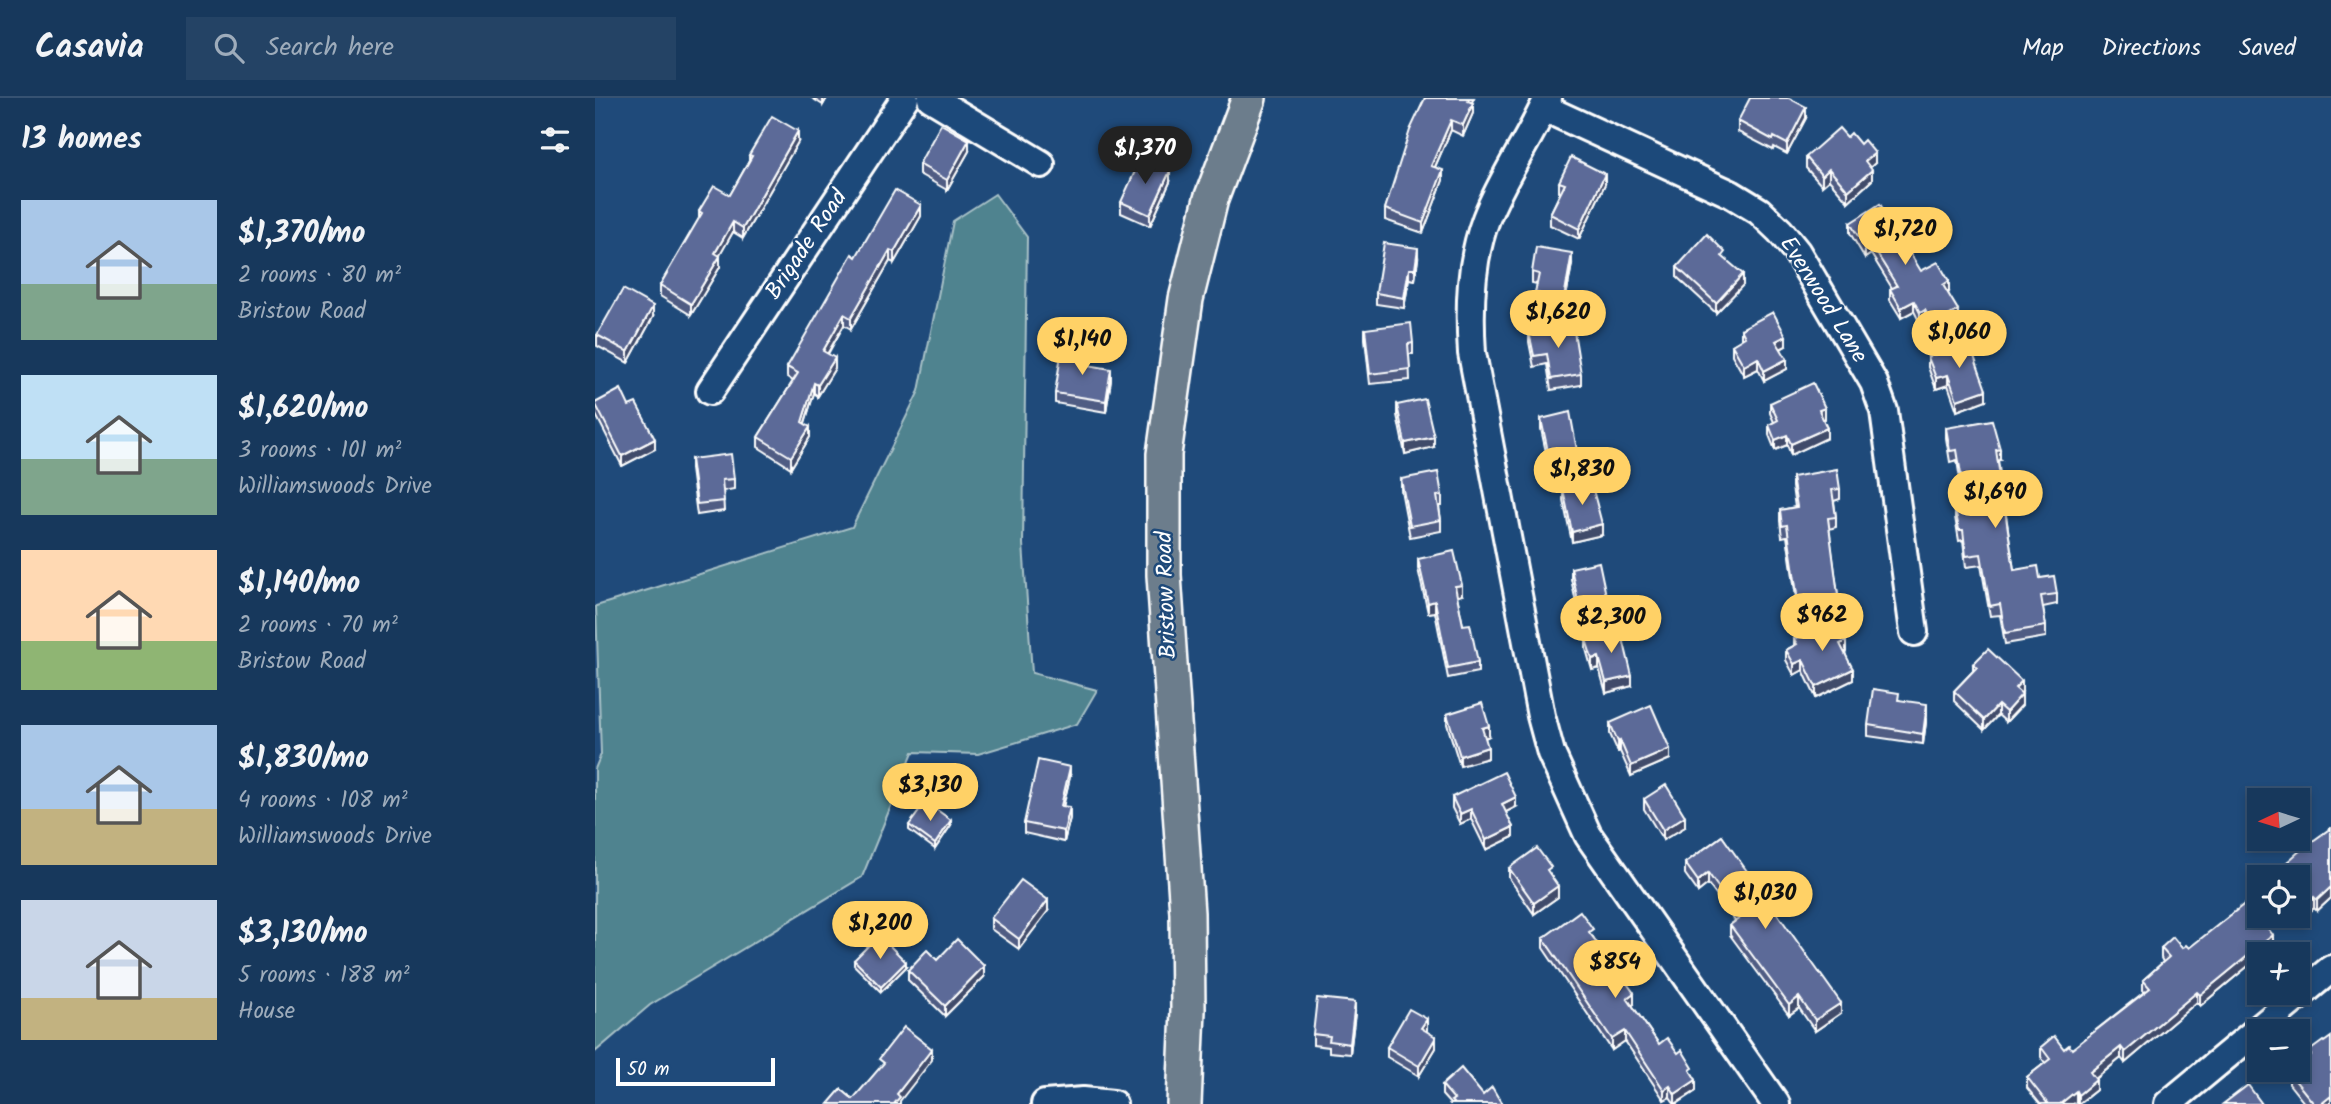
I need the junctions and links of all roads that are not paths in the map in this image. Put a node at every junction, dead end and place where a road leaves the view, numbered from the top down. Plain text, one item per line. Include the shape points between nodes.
1 (905, 98) edge
2 (931, 98) edge
3 (1249, 98) edge
4 (1546, 103) edge
5 (1041, 164) dead end
6 (710, 391) dead end
7 (1914, 632) dead end
8 (2331, 969) edge
9 (1045, 1104) edge
10 (1113, 1104) edge
11 (1184, 1104) edge
12 (1776, 1104) edge
13 (2168, 1104) edge

1 - 6 street, Brigade Road
2 - 5 street
3 - 11 main road, Bristow Road via 1211,199 1186,299 1164,454 1164,575 1188,913
4 - 7 street, Everwood Lane via 1731,194 1759,211 1797,252 1874,383 1884,411
4 - 12 street via 1486,219 1471,289 1470,324 1541,716 1551,753 1588,835
8 - 13 street
9 - 10 street

